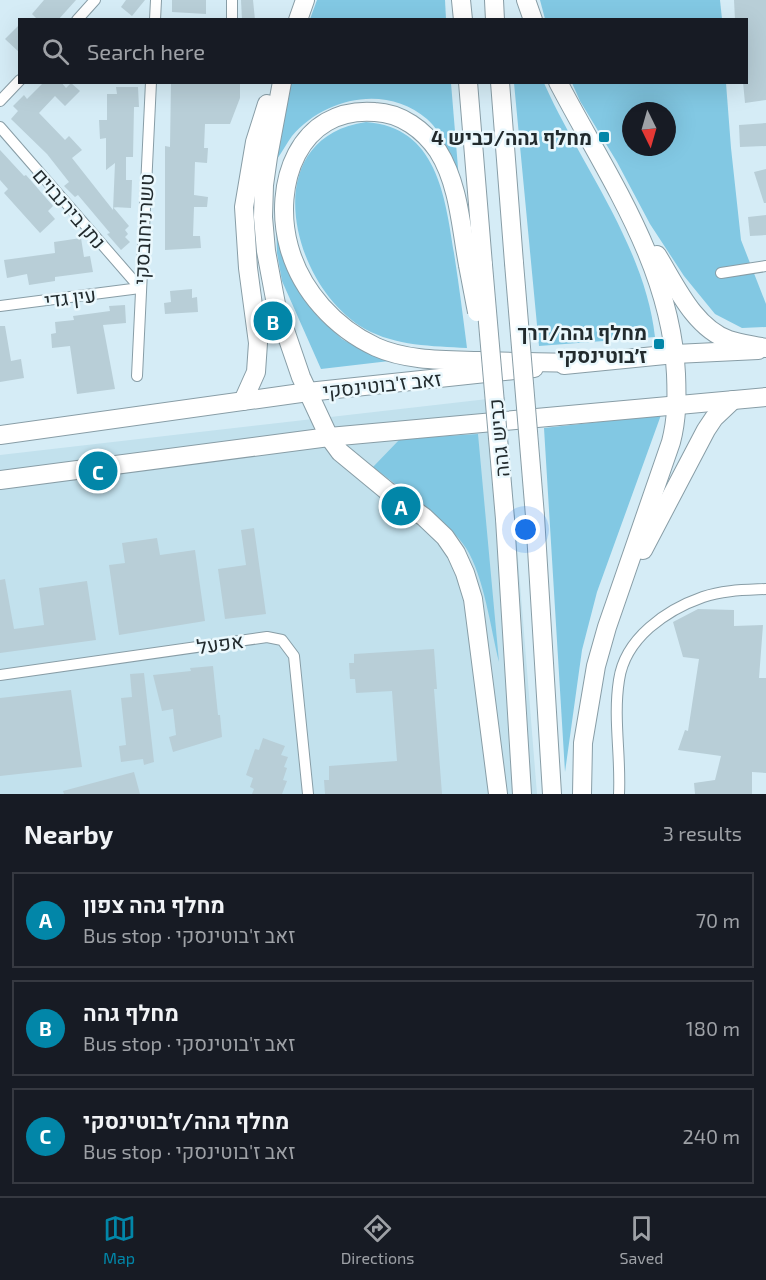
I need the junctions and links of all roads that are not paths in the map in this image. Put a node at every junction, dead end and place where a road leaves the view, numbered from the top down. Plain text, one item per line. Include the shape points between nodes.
1 (95, 0) edge
2 (156, 0) edge
3 (232, 0) edge
4 (461, 0) edge
5 (494, 0) edge
6 (526, 0) edge
7 (78, 18) edge
8 (155, 18) edge
9 (232, 18) edge
10 (463, 18) edge
11 (495, 18) edge
12 (532, 18) edge
13 (18, 82) edge
14 (152, 84) edge
15 (274, 84) edge
16 (282, 84) edge
17 (468, 84) edge
18 (500, 84) edge
19 (559, 84) edge
20 (0, 101) edge
21 (0, 127) edge
22 (630, 212) junction
23 (476, 265) junction
24 (766, 266) edge
25 (721, 273) dead end
26 (140, 288) junction
27 (0, 306) edge
28 (766, 349) edge
29 (675, 354) junction
30 (578, 363) junction
31 (137, 376) dead end
32 (308, 392) junction
33 (766, 397) edge
34 (732, 400) junction
35 (243, 401) junction
36 (678, 404) junction
37 (0, 435) edge
38 (328, 437) junction
39 (0, 480) edge
40 (766, 589) edge
41 (617, 599) junction
42 (0, 675) edge
43 (308, 794) edge
44 (498, 794) edge
45 (522, 794) edge
46 (552, 794) edge
47 (582, 794) edge
48 (619, 794) edge

1 - 7 street
2 - 8 street
3 - 9 street
4 - 10 main road
5 - 11 main road
6 - 12 main road
13 - 20 street
14 - 26 street, טשרניחובסקי
15 - 35 main road via 255,142 244,207 258,342 256,372
16 - 32 main road via 264,185 263,217 276,304
17 - 23 main road, כביש גהה
18 - 46 main road, כביש גהה, bridge via 535,516
19 - 22 main road
21 - 26 street, נתן בירנבוים
22 - 28 main road via 682,296 706,326 729,340
22 - 29 main road via 651,259
23 - 30 main road via 445,166 438,152 413,125 382,112 348,113 331,119 303,142 287,179 284,222 289,248 322,308 357,338 401,355
23 - 45 main road, כביש גהה, bridge via 505,519
24 - 25 street
26 - 27 street, עין גדי
26 - 31 street, טשרניחובסקי
28 - 29 main road, זאב ז'בוטינסקי
29 - 30 main road, זאב ז'בוטינסקי
29 - 36 main road
30 - 32 main road, זאב ז'בוטינסקי
32 - 35 main road, זאב ז'בוטינסקי
32 - 38 main road
33 - 34 main road
34 - 36 main road
34 - 41 main road via 706,429
35 - 37 main road, זאב ז'בוטינסקי
36 - 38 main road
36 - 41 main road via 671,442
38 - 39 main road
38 - 44 main road via 355,465 438,530 456,553 473,599
40 - 48 street via 731,590 703,597 668,614 641,634 619,678
41 - 47 main road via 589,696
42 - 43 street, אפעל via 267,637 282,640 294,656

